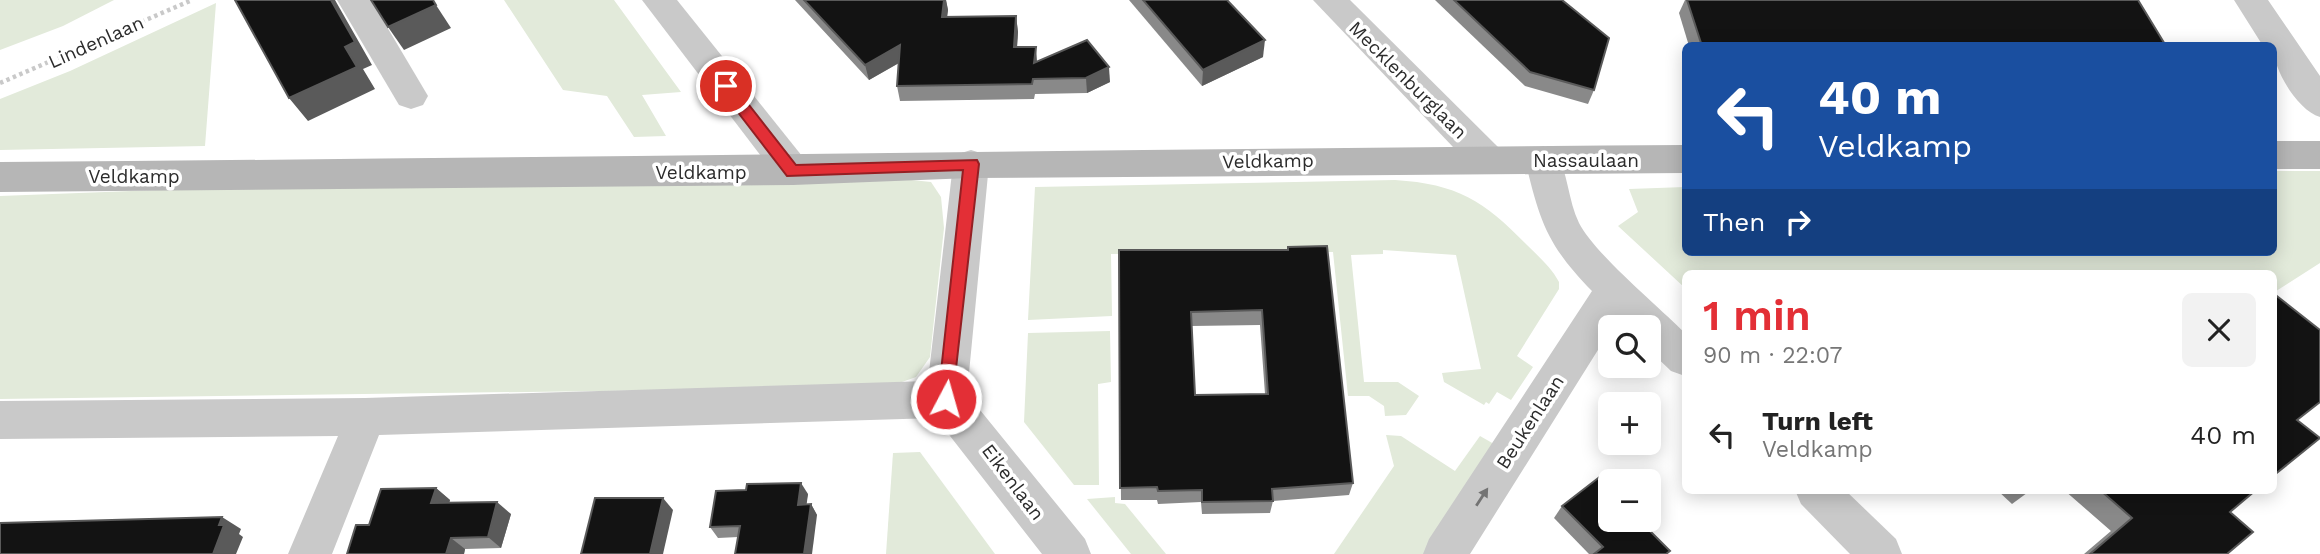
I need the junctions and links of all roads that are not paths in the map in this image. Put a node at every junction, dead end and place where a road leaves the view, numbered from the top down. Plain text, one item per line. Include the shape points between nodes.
1 (354, 0) edge
2 (659, 0) edge
3 (1330, 0) edge
4 (2251, 0) edge
5 (411, 96) dead end
6 (2320, 104) edge
7 (2277, 155) edge
8 (2320, 155) edge
9 (1486, 159) junction
10 (1682, 159) edge
11 (1543, 160) junction
12 (971, 164) junction
13 (793, 171) junction
14 (0, 177) edge
15 (1615, 289) junction
16 (1682, 356) edge
17 (946, 399) junction
18 (365, 417) junction
19 (0, 420) edge
20 (1820, 494) edge
21 (310, 554) edge
22 (1069, 554) edge
23 (1445, 554) edge
24 (1880, 554) edge

1 - 5 street
2 - 13 street
3 - 9 street, Mecklenburglaan
4 - 6 street
7 - 8 street
9 - 11 street, Nassaulaan
9 - 12 street, Veldkamp
10 - 11 street, Nassaulaan
11 - 15 street via 1565,234
12 - 13 street, Veldkamp
12 - 17 street
13 - 14 street, Veldkamp
15 - 16 street
23 -> 15 street, Beukenlaan
17 - 18 street
17 - 22 street, Eikenlaan
18 - 19 street
18 - 21 street
20 - 24 street

